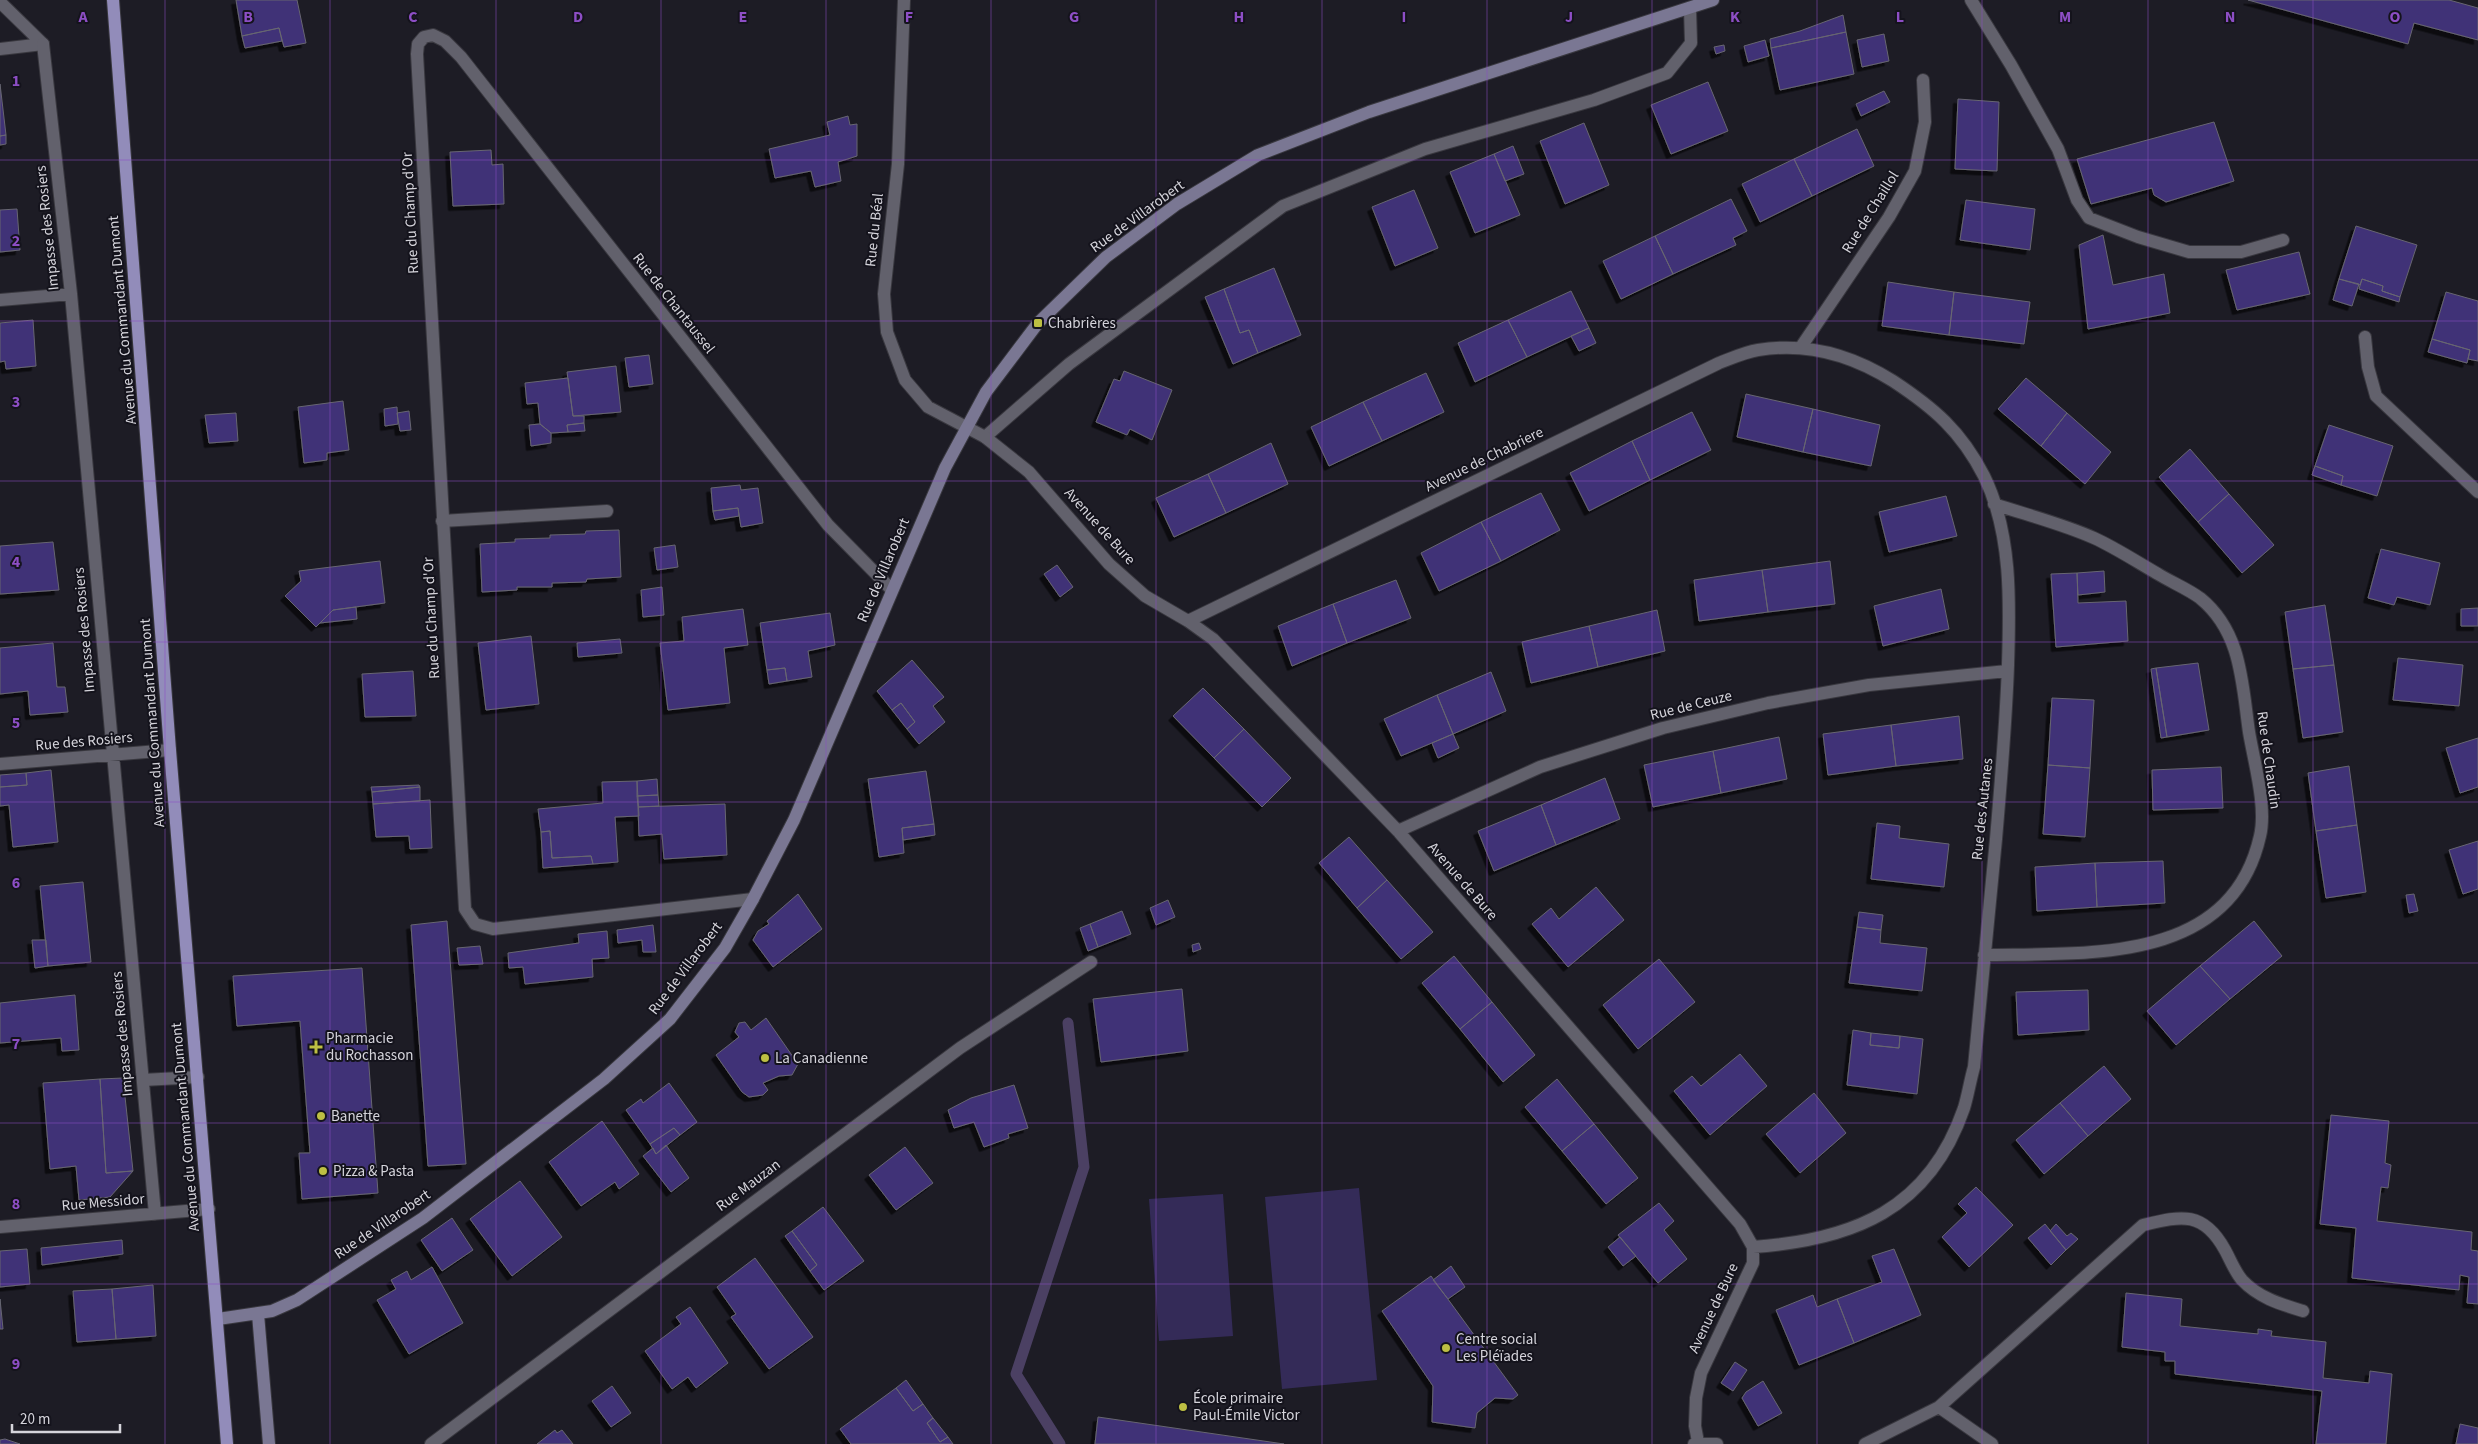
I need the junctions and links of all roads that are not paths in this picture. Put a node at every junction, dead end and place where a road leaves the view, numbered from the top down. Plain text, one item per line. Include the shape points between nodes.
1 (113, 0) edge
2 (904, 0) edge
3 (1713, 0) edge
4 (1971, 0) edge
5 (0, 2) edge
6 (1690, 9) junction
7 (433, 35) joint
8 (43, 44) junction
9 (0, 49) edge
10 (1923, 80) dead end
11 (2283, 240) dead end
12 (70, 294) junction
13 (0, 300) edge
14 (2365, 337) dead end
15 (1801, 347) junction
16 (968, 426) junction
17 (985, 437) junction
18 (2478, 492) edge
19 (1994, 504) junction
20 (607, 510) dead end
21 (442, 521) junction
22 (892, 590) junction
23 (1188, 621) junction
24 (2007, 671) junction
25 (170, 750) junction
26 (112, 754) junction
27 (0, 764) edge
28 (1398, 831) junction
29 (753, 899) junction
30 (1984, 955) junction
31 (1091, 962) dead end
32 (198, 1077) junction
33 (142, 1080) junction
34 (209, 1209) junction
35 (155, 1214) junction
36 (0, 1227) edge
37 (1753, 1247) junction
38 (2303, 1311) dead end
39 (258, 1314) junction
40 (218, 1319) junction
41 (1939, 1407) junction
42 (1696, 1443) edge
43 (227, 1444) edge
44 (269, 1444) edge
45 (431, 1444) edge
46 (1717, 1444) edge
47 (1866, 1444) edge
48 (1992, 1444) edge

1 - 25 main road, Avenue du Commandant Dumont
2 - 16 street, Rue du Béal via 898,164 884,294 887,332 904,380 928,407
3 - 6 main road, Rue de Villarobert
4 - 11 street via 2058,149 2077,200 2089,218 2189,252 2241,252
5 - 8 street
6 - 16 main road, Rue de Villarobert via 1370,112 1258,155 1177,204 1106,256 1038,323 992,384
6 - 17 street via 1691,42 1667,73 1594,100 1425,149 1283,206 1070,364
7 - 21 street, Rue du Champ d'Or via 424,37 418,44 417,54
7 - 22 street, Rue de Chantaussel via 445,41 461,57 828,525
8 - 9 street
8 - 12 street, Impasse des Rosiers
10 - 15 street, Rue de Chaillol via 1925,122 1915,171 1889,217
12 - 13 street
12 - 26 street, Impasse des Rosiers
14 - 18 street via 2368,368 2376,396
15 - 19 street, Rue des Autanes via 1842,356 1883,375 1928,404 1960,437 1984,476
15 - 23 street, Avenue de Chabriere via 1756,350 1719,363
16 - 17 street, Avenue de Bure
16 - 22 main road, Rue de Villarobert via 945,468
17 - 23 street, Avenue de Bure via 1029,472 1109,564 1145,596
19 - 24 street, Rue des Autanes via 2002,534 2009,597
19 - 30 street, Rue de Chaudin via 2094,538 2200,598 2222,621 2237,651 2261,804 2261,836 2247,873 2223,907 2192,928 2154,943 2098,953
20 - 21 street
21 - 29 street, Rue du Champ d'Or via 468,917 482,928 493,929
22 - 29 main road, Rue de Villarobert via 794,820
23 - 28 street, Avenue de Bure via 1213,639
24 - 28 street, Rue de Ceuze via 1868,685 1768,703 1663,728 1540,767
24 - 30 street, Rue des Autanes via 2006,734
25 - 26 street, Rue des Rosiers
25 - 32 main road, Avenue du Commandant Dumont
26 - 27 street, Rue des Rosiers
26 - 33 street, Impasse des Rosiers
28 - 37 street, Avenue de Bure via 1730,1210
29 - 39 main road, Rue de Villarobert via 725,948 670,1019 604,1079 423,1218 297,1300
30 - 37 street, Rue des Autanes via 1974,1067 1966,1100 1944,1151 1928,1174 1905,1200 1880,1217 1807,1240
31 - 45 street, Rue Mauzan via 960,1048
32 - 33 street
32 - 34 main road, Avenue du Commandant Dumont
33 - 35 street, Impasse des Rosiers
34 - 35 street, Rue Messidor
34 - 40 main road, Avenue du Commandant Dumont
35 - 36 street, Rue Messidor
37 - 42 street, Avenue de Bure via 1753,1263 1701,1373 1696,1407
38 - 41 street via 2264,1299 2241,1279 2223,1246 2204,1222 2176,1217 2143,1225
39 - 40 main road, Rue de Villarobert
39 - 44 main road
40 - 43 main road, Avenue du Commandant Dumont
41 - 47 street
41 - 48 street
42 - 46 street, Avenue de Bure

